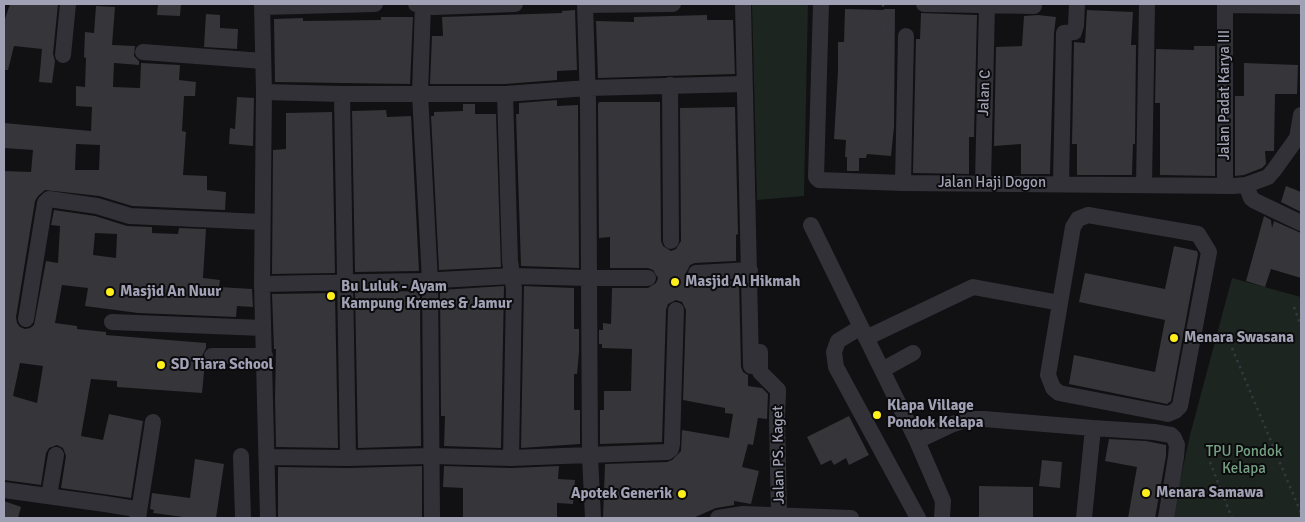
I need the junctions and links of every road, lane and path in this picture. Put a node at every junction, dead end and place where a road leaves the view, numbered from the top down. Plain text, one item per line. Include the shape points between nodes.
1 (68, 4) edge
2 (375, 4) edge
3 (421, 4) edge
4 (515, 4) edge
5 (585, 4) edge
6 (673, 4) edge
7 (743, 4) edge
8 (821, 4) edge
9 (924, 4) edge
10 (987, 4) edge
11 (1077, 4) edge
12 (1147, 4) edge
13 (1225, 4) edge
14 (262, 5) edge
15 (1034, 6) dead end
16 (1301, 6) edge
17 (906, 36) dead end
18 (143, 52) dead end
19 (63, 55) dead end
20 (263, 60) junction
21 (744, 84) junction
22 (670, 85) junction
23 (588, 88) junction
24 (264, 92) junction
25 (342, 94) junction
26 (420, 94) junction
27 (506, 94) junction
28 (1301, 115) edge
29 (903, 182) junction
30 (983, 182) junction
31 (1061, 183) junction
32 (1144, 185) junction
33 (1246, 185) junction
34 (1225, 186) junction
35 (262, 222) junction
36 (1301, 223) edge
37 (811, 226) dead end
38 (671, 241) dead end
39 (754, 269) junction
40 (696, 273) dead end
41 (512, 276) junction
42 (588, 278) junction
43 (648, 278) dead end
44 (430, 281) junction
45 (344, 283) junction
46 (262, 284) junction
47 (1060, 303) junction
48 (1294, 307) dead end
49 (676, 310) dead end
50 (26, 319) dead end
51 (112, 322) dead end
52 (1301, 326) edge
53 (263, 328) junction
54 (864, 333) junction
55 (1232, 348) dead end
56 (913, 353) dead end
57 (212, 356) dead end
58 (265, 356) junction
59 (882, 370) junction
60 (153, 422) dead end
61 (1093, 428) junction
62 (917, 441) junction
63 (56, 455) dead end
64 (241, 456) dead end
65 (431, 456) junction
66 (590, 456) junction
67 (267, 457) junction
68 (348, 458) junction
69 (511, 458) junction
70 (1210, 462) dead end
71 (4, 490) edge
72 (49, 496) junction
73 (1301, 513) edge
74 (138, 515) edge
75 (779, 515) junction
76 (804, 517) edge
77 (243, 518) edge
78 (268, 518) edge
79 (432, 518) edge
80 (593, 518) edge
81 (718, 518) edge
82 (851, 518) edge
83 (918, 518) edge
84 (942, 518) edge
85 (1084, 518) edge
86 (1166, 518) edge
87 (1232, 518) edge

1 - 19 street
2 - 14 street
3 - 4 street
3 - 26 street
5 - 6 street
5 - 23 street
7 - 21 street
8 - 29 street, Jalan Haji Dogon via 817,178
9 - 10 street
10 - 15 street
10 - 30 street, Jalan C
11 - 31 street via 1074,32 1064,33
12 - 32 street
13 - 16 street
13 - 34 street, Jalan Padat Karya III
14 - 20 street
17 - 29 street
18 - 20 street
20 - 24 street
21 - 22 street
21 - 39 street
22 - 23 street
22 - 38 street
23 - 27 street
23 - 42 street
24 - 25 street
24 - 35 street
25 - 26 street
25 - 45 street
26 - 27 street
26 - 44 street
27 - 41 street
28 - 33 street, Jalan Haji Dogon via 1297,138 1274,170 1268,177
29 - 30 street, Jalan Haji Dogon
30 - 31 street, Jalan Haji Dogon
31 - 32 street, Jalan Haji Dogon
32 - 34 street, Jalan Haji Dogon
33 - 34 street, Jalan Haji Dogon
33 - 36 street via 1254,201
35 - 46 street
35 - 50 street via 130,216 97,206 48,199
37 - 54 street
39 - 40 street
39 - 75 street, Jalan PS. Kaget via 756,369 778,390
41 - 42 street
41 - 44 street
41 - 69 street
42 - 43 street
42 - 66 street
44 - 45 street
44 - 65 street
45 - 46 street
45 - 68 street
46 - 53 street
47 - 47 street via 1073,227 1078,219 1088,215 1198,234 1208,252 1180,406 1168,414 1059,392 1053,388 1048,375
47 - 54 street via 973,287
48 - 52 path
49 - 66 street via 671,449 667,452
51 - 53 street
53 - 58 street
54 - 59 street
54 - 83 street via 838,341 834,352 836,367
55 - 73 path
56 - 59 street
57 - 58 street
58 - 67 street
59 - 62 street
60 - 74 street
61 - 62 street via 968,420
61 - 85 street
61 - 86 street via 1154,432 1174,438 1176,457
62 - 84 street via 943,502
63 - 72 street
64 - 77 street
65 - 68 street
65 - 69 street
65 - 79 street
66 - 69 street
66 - 80 street
67 - 68 street
67 - 78 street
70 - 87 path
71 - 72 street
72 - 74 street via 130,508
75 - 76 street
75 - 81 street via 743,514
76 - 82 street

